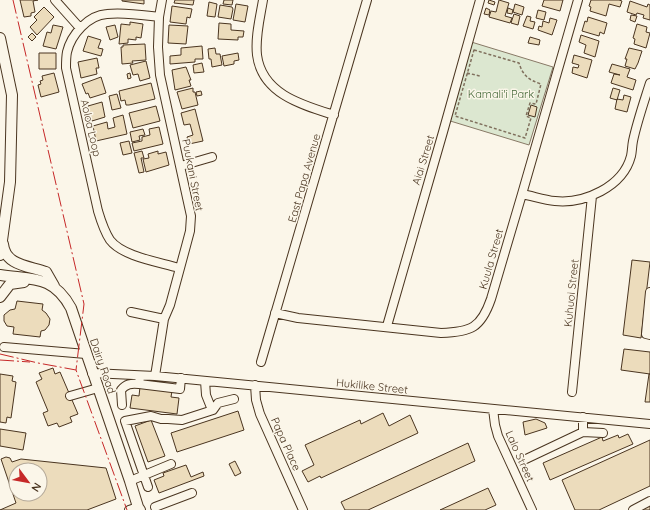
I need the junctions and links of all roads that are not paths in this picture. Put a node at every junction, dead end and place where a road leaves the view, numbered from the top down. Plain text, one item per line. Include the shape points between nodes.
1 (55, 0) edge
2 (162, 0) edge
3 (263, 0) edge
4 (367, 0) edge
5 (480, 0) edge
6 (578, 0) edge
7 (159, 16) junction
8 (80, 28) junction
9 (0, 38) edge
10 (650, 83) edge
11 (334, 115) junction
12 (212, 157) dead end
13 (181, 166) junction
14 (522, 194) junction
15 (592, 196) junction
16 (4, 230) junction
17 (0, 255) edge
18 (180, 268) junction
19 (0, 275) edge
20 (32, 279) junction
21 (54, 286) junction
22 (650, 292) edge
23 (0, 297) edge
24 (131, 312) dead end
25 (275, 313) junction
26 (164, 320) junction
27 (387, 326) junction
28 (650, 335) edge
29 (4, 347) dead end
30 (86, 354) junction
31 (260, 362) dead end
32 (92, 373) junction
33 (155, 376) junction
34 (181, 378) junction
35 (139, 380) junction
36 (205, 381) junction
37 (255, 386) junction
38 (98, 388) junction
39 (572, 392) dead end
40 (70, 396) dead end
41 (234, 399) dead end
42 (122, 404) dead end
43 (493, 409) junction
44 (212, 410) junction
45 (584, 417) junction
46 (125, 421) junction
47 (111, 424) junction
48 (650, 424) edge
49 (583, 432) junction
50 (603, 433) dead end
51 (526, 459) dead end
52 (171, 464) dead end
53 (143, 474) junction
54 (130, 481) junction
55 (148, 486) dead end
56 (192, 493) dead end
57 (650, 501) edge
58 (136, 509) edge
59 (154, 509) edge
60 (303, 510) edge
61 (532, 510) edge
62 (633, 510) edge

1 - 8 street
2 - 7 street, Puukani Street
3 - 11 street via 257,54 264,77 290,99
4 - 11 street, East Papa Avenue
5 - 27 street, Aiai Street
6 - 14 street, Kuula Street
7 - 8 street, Aoloa Loop via 105,14
7 - 13 street, Puukani Street via 160,75
8 - 18 street, Aoloa Loop via 67,52 66,68 98,211 105,231 120,249
9 - 16 main road via 12,95 10,182
10 - 15 street via 633,141 631,157 624,171 615,181
11 - 25 street, East Papa Avenue
12 - 13 street
13 - 18 street, Puukani Street via 191,216 190,231
14 - 15 street via 555,201 579,200
14 - 27 street, Kuula Street via 491,299 481,321 465,331 452,332
15 - 39 street, Kuhuoi Street
16 - 17 main road
16 - 21 main road, Dairy Road via 3,246 7,257 17,263 46,272
18 - 26 street, Puukani Street
19 - 20 main road
20 - 21 main road
20 - 23 main road via 10,284
21 - 30 main road, Dairy Road via 71,308
22 - 28 street via 646,334
24 - 26 street
25 - 27 street, Kuula Street via 298,318
25 - 31 street, East Papa Avenue
26 - 33 street, Puukani Street
29 - 30 street
30 - 32 main road, Dairy Road
32 - 35 street, Hukilike Street
32 - 38 main road, Dairy Road
33 - 34 street, Hukilike Street
33 - 35 street, Hukilike Street
34 - 35 street via 180,389
34 - 36 street, Hukilike Street
35 - 42 street via 124,386 121,390
36 - 37 street, Hukilike Street
36 - 44 street via 206,395
37 - 43 street, Hukilike Street
37 - 60 street, Papa Place via 260,414
38 - 40 street
38 - 47 main road, Dairy Road
41 - 44 street via 218,403
43 - 45 street, Hukilike Street
43 - 61 street, Lalo Street via 498,436
44 - 46 street via 182,420 161,420 151,416
45 - 48 street, Hukilike Street
45 - 49 street
46 - 47 street
46 - 53 street
47 - 54 main road, Dairy Road
49 - 50 street
49 - 51 street
52 - 53 street
53 - 54 street
53 - 55 street
54 - 58 main road, Dairy Road
56 - 59 street
57 - 62 street

